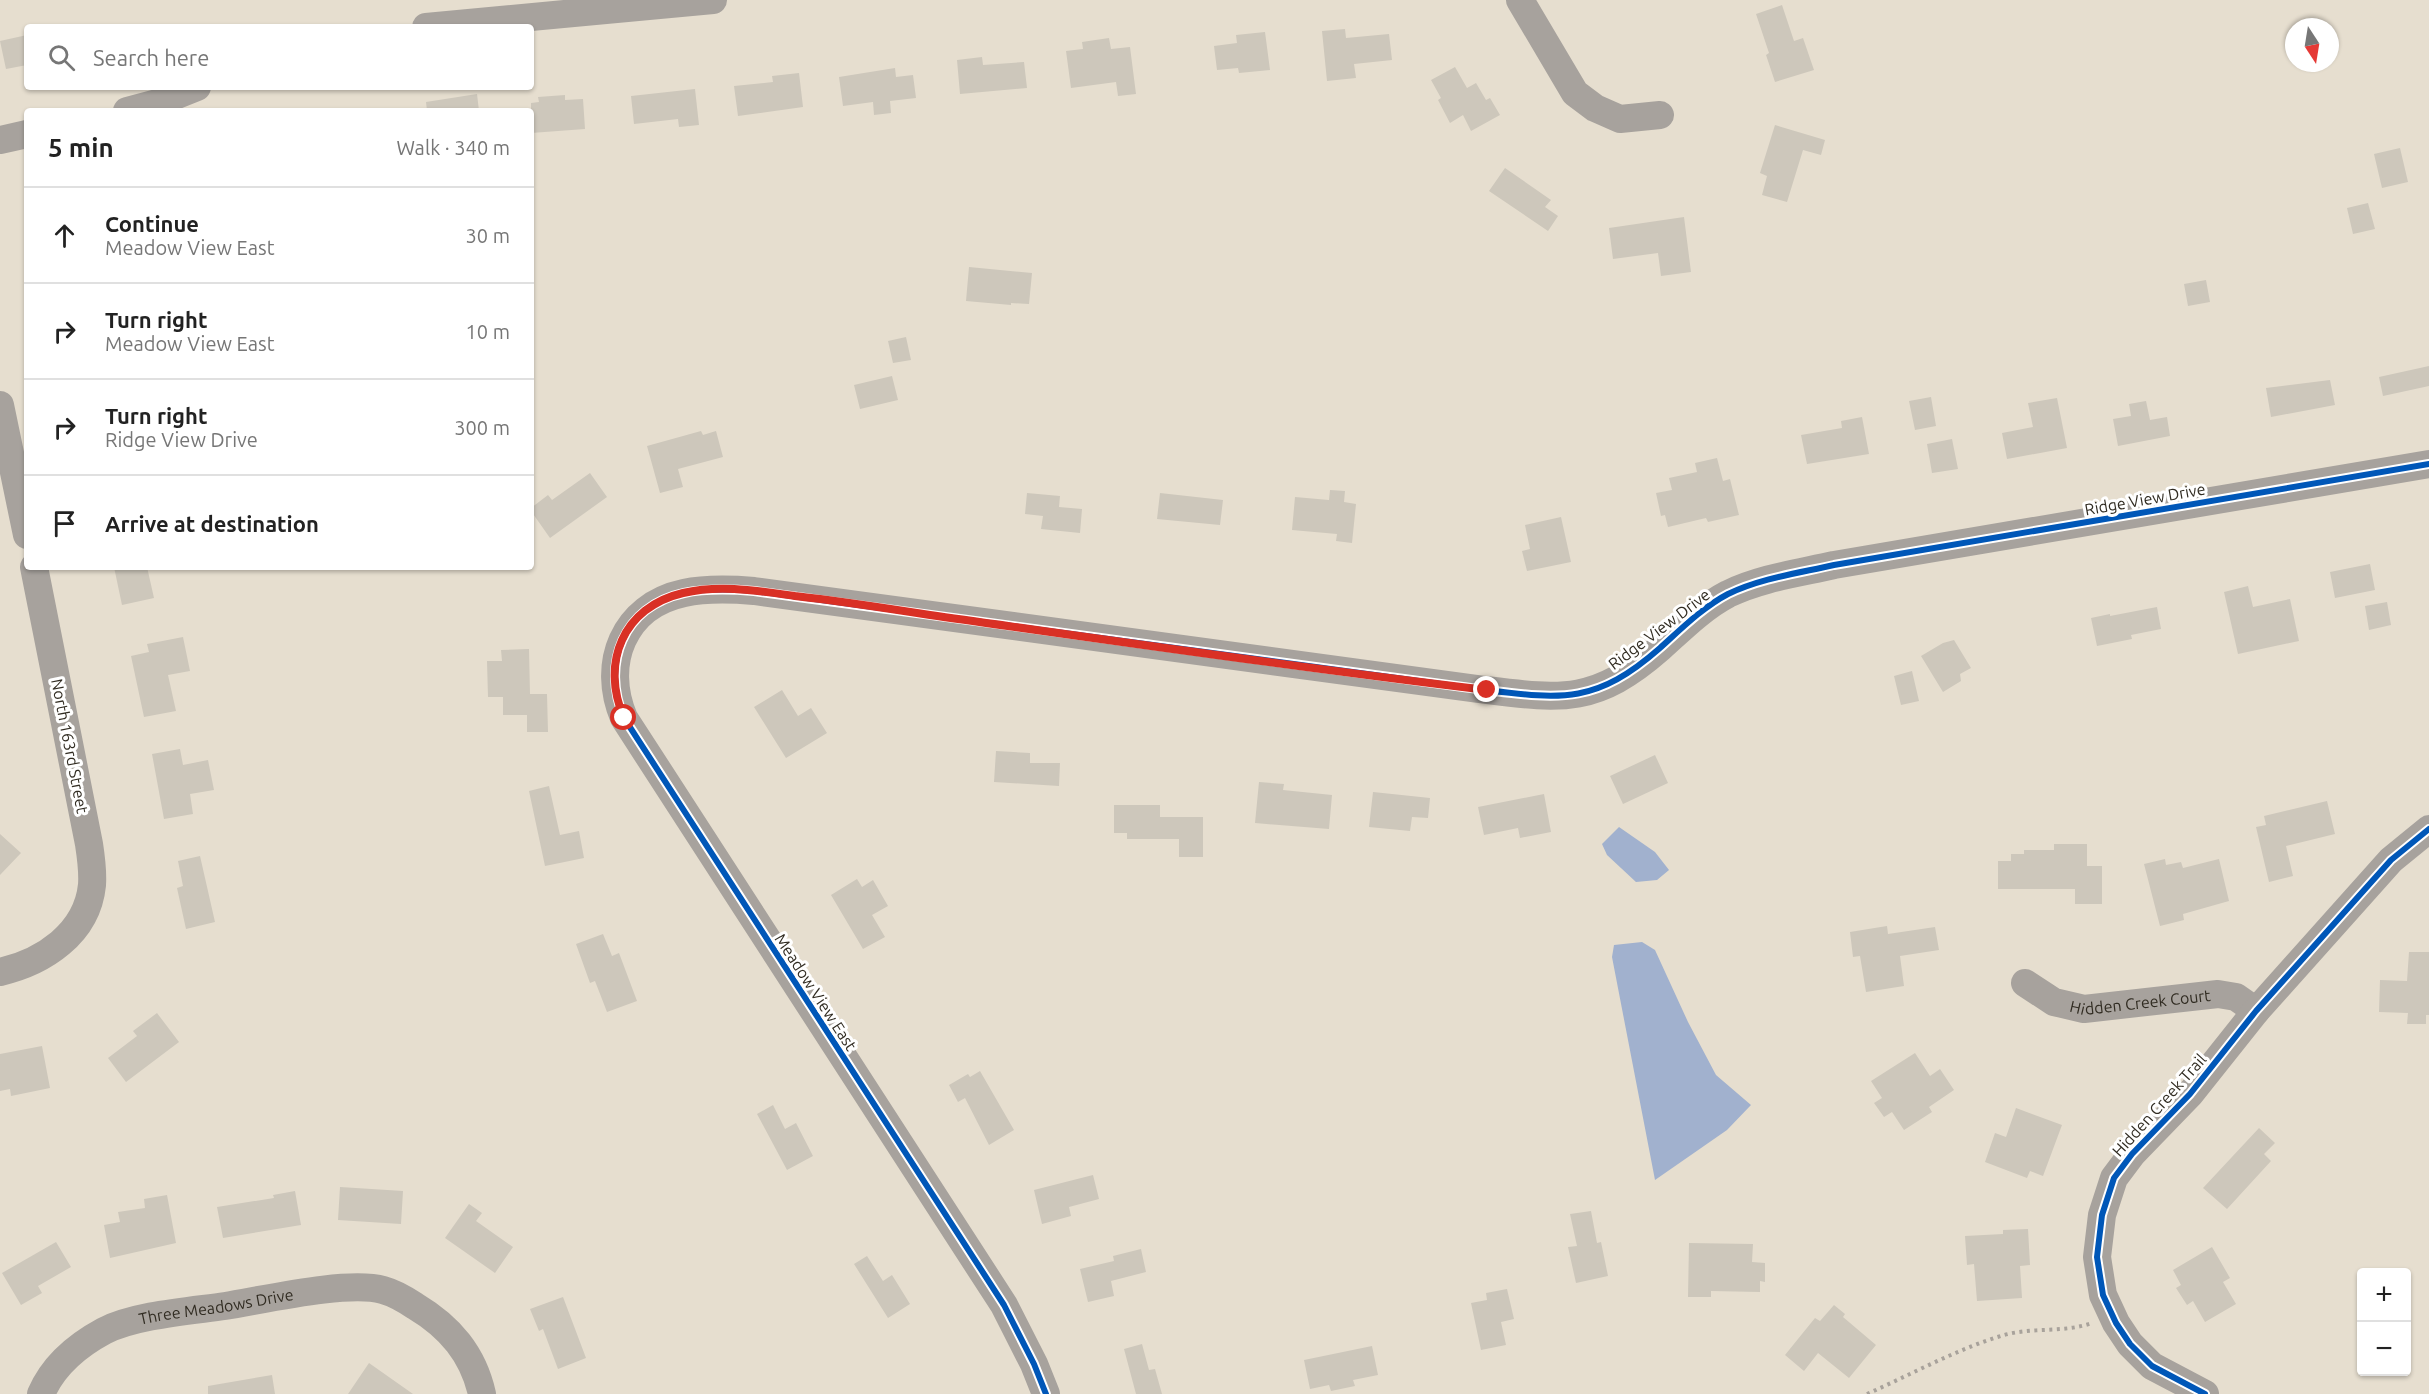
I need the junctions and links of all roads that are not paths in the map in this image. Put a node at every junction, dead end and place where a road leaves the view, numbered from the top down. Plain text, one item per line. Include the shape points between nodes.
1 (713, 0) edge
2 (1520, 0) edge
3 (458, 24) edge
4 (190, 90) edge
5 (139, 108) edge
6 (1660, 115) dead end
7 (24, 135) edge
8 (0, 140) edge
9 (0, 405) edge
10 (2429, 464) edge
11 (24, 521) edge
12 (35, 570) edge
13 (653, 605) joint
14 (2429, 829) edge
15 (0, 972) edge
16 (2025, 983) dead end
17 (2256, 1011) junction
18 (41, 1394) edge
19 (482, 1394) edge
20 (1046, 1394) edge
21 (2205, 1394) edge

1 - 3 street
2 - 6 street via 1575,93 1620,119
4 - 5 street
7 - 8 street
9 - 11 street
10 - 13 street, Ridge View Drive via 1776,578 1727,595 1629,673 1604,687 1558,697 753,591 684,593
12 - 15 street, North 163rd Street via 90,852 92,886 88,902 62,944 31,962
13 - 20 street, Meadow View East via 626,632 615,662 616,692 624,718 1004,1305
14 - 17 street, Hidden Creek Trail via 2391,860
16 - 17 street, Hidden Creek Court via 2054,1002 2084,1009 2217,993 2236,997
17 - 21 street, Hidden Creek Trail via 2190,1094 2132,1154 2114,1178 2102,1215 2097,1257 2103,1295 2112,1315 2130,1344 2152,1366
18 - 19 street, Three Meadows Drive via 63,1360 106,1330 132,1322 357,1288 383,1290 416,1306 453,1334 471,1361

